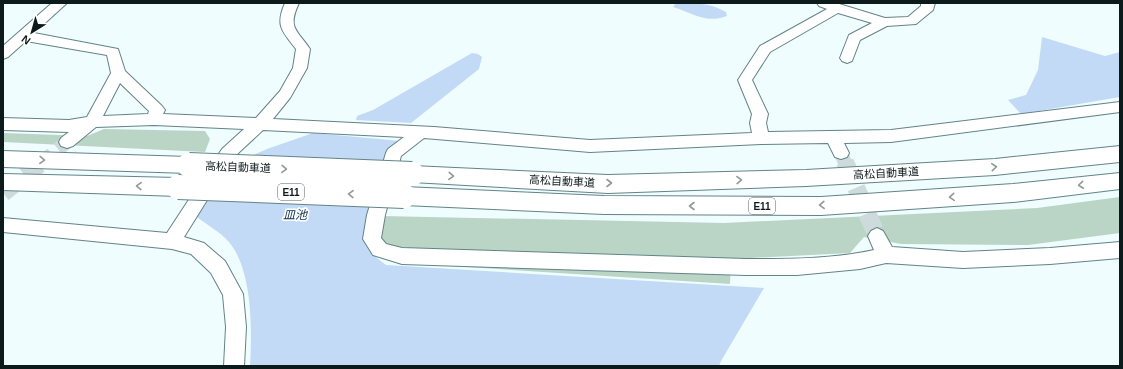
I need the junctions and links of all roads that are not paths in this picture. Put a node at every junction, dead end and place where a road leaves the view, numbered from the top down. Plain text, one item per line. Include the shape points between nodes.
1 (60, 3) edge
2 (292, 3) edge
3 (824, 3) edge
4 (928, 3) edge
5 (838, 8) junction
6 (884, 22) junction
7 (24, 36) junction
8 (3, 54) edge
9 (847, 58) dead end
10 (118, 73) junction
11 (1120, 107) edge
12 (154, 119) junction
13 (92, 122) junction
14 (3, 124) edge
15 (260, 124) junction
16 (420, 134) junction
17 (833, 137) junction
18 (761, 138) junction
19 (67, 142) tunnel mouth
20 (841, 153) tunnel mouth
21 (1120, 154) edge
22 (3, 159) edge
23 (1120, 181) edge
24 (3, 182) edge
25 (3, 225) edge
26 (877, 236) tunnel mouth
27 (172, 241) junction
28 (1120, 250) edge
29 (886, 255) junction
30 (234, 366) edge

1 - 7 street
2 - 15 street via 286,15 286,26 303,49 300,68 285,94
3 - 5 street
4 - 6 street via 928,8 911,21
5 - 6 street
5 - 18 street via 765,49 745,80 760,114 758,123
6 - 9 street via 854,38
7 - 8 street
7 - 10 street via 113,52
10 - 12 street via 157,110
10 - 13 street
11 - 17 street via 891,136
12 - 13 street
12 - 15 street
13 - 14 street via 69,126
13 - 19 street
15 - 16 street
15 - 27 street via 228,153
16 - 18 street via 590,146
16 - 29 street via 394,153 391,161 372,239 380,250 402,256 746,267 797,267 860,261
17 - 18 street
17 - 20 street
22 -> 21 highway, 高松自動車道 / E11, bridge via 624,183 806,178 996,167
23 -> 24 highway, 高松自動車道 / E11, bridge via 1013,193 822,206 604,205
25 - 27 street
26 - 29 street
27 - 30 street via 197,248 218,267 233,294 236,327
28 - 29 street via 963,260

